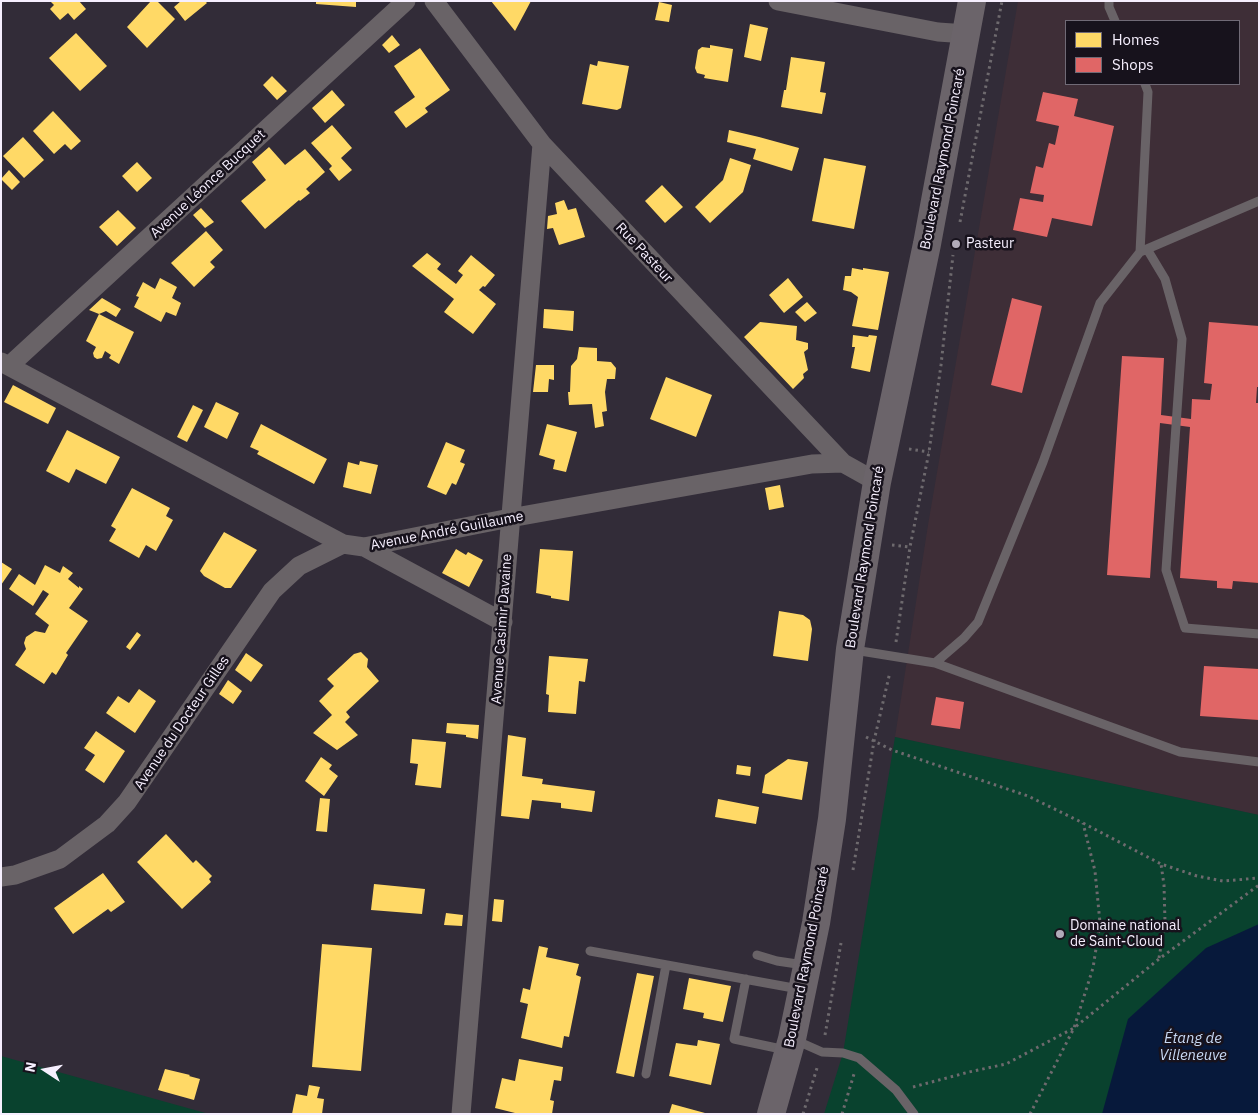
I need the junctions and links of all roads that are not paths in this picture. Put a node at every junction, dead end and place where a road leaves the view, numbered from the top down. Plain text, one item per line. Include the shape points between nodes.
1 (406, 1) edge
2 (434, 1) edge
3 (778, 1) edge
4 (972, 1) edge
5 (1109, 1) edge
6 (1115, 20) edge
7 (967, 34) junction
8 (1144, 85) edge
9 (542, 144) junction
10 (1259, 201) edge
11 (1144, 250) junction
12 (5, 364) edge
13 (843, 463) junction
14 (877, 482) junction
15 (510, 518) junction
16 (343, 544) junction
17 (364, 547) junction
18 (503, 622) junction
19 (1259, 634) edge
20 (850, 649) junction
21 (935, 663) junction
22 (1259, 762) edge
23 (1, 877) edge
24 (590, 951) dead end
25 (757, 955) dead end
26 (666, 965) junction
27 (804, 978) junction
28 (746, 980) junction
29 (791, 1045) junction
30 (646, 1074) dead end
31 (462, 1114) edge
32 (771, 1114) edge
33 (914, 1114) edge

1 - 12 street, Avenue Léonce Bucquet
2 - 9 street, Rue Pasteur
3 - 7 street via 938,32
4 - 7 main road, Boulevard Raymond Poincaré
5 - 6 lane
7 - 14 main road, Boulevard Raymond Poincaré
8 - 11 lane via 1148,92
9 - 13 street, Rue Pasteur
9 - 15 street, Avenue Casimir Davaine
10 - 11 lane
11 - 19 lane via 1165,279 1182,339 1166,570 1184,628
11 - 21 lane via 1100,303 1043,462 978,622
12 - 16 street, Avenue André Guillaume
13 - 14 street, Rue Pasteur
13 - 15 street, Avenue André Guillaume via 812,464
14 - 20 main road, Boulevard Raymond Poincaré
15 - 17 street, Avenue André Guillaume
15 - 18 street, Avenue Casimir Davaine
16 - 17 street, Avenue André Guillaume
16 - 23 street, Avenue du Docteur Gilles via 299,566 272,591 128,802 107,824 60,859
17 - 18 street
18 - 31 street, Avenue Casimir Davaine
20 - 21 lane
20 - 27 main road, Boulevard Raymond Poincaré via 832,819
21 - 22 lane via 1180,752
24 - 26 lane
25 - 27 lane via 777,961
26 - 28 lane
26 - 30 lane
27 - 28 lane
27 - 29 main road, Boulevard Raymond Poincaré
28 - 29 lane via 734,1039
29 - 32 main road, Boulevard Raymond Poincaré
29 - 33 lane via 859,1058 896,1090

